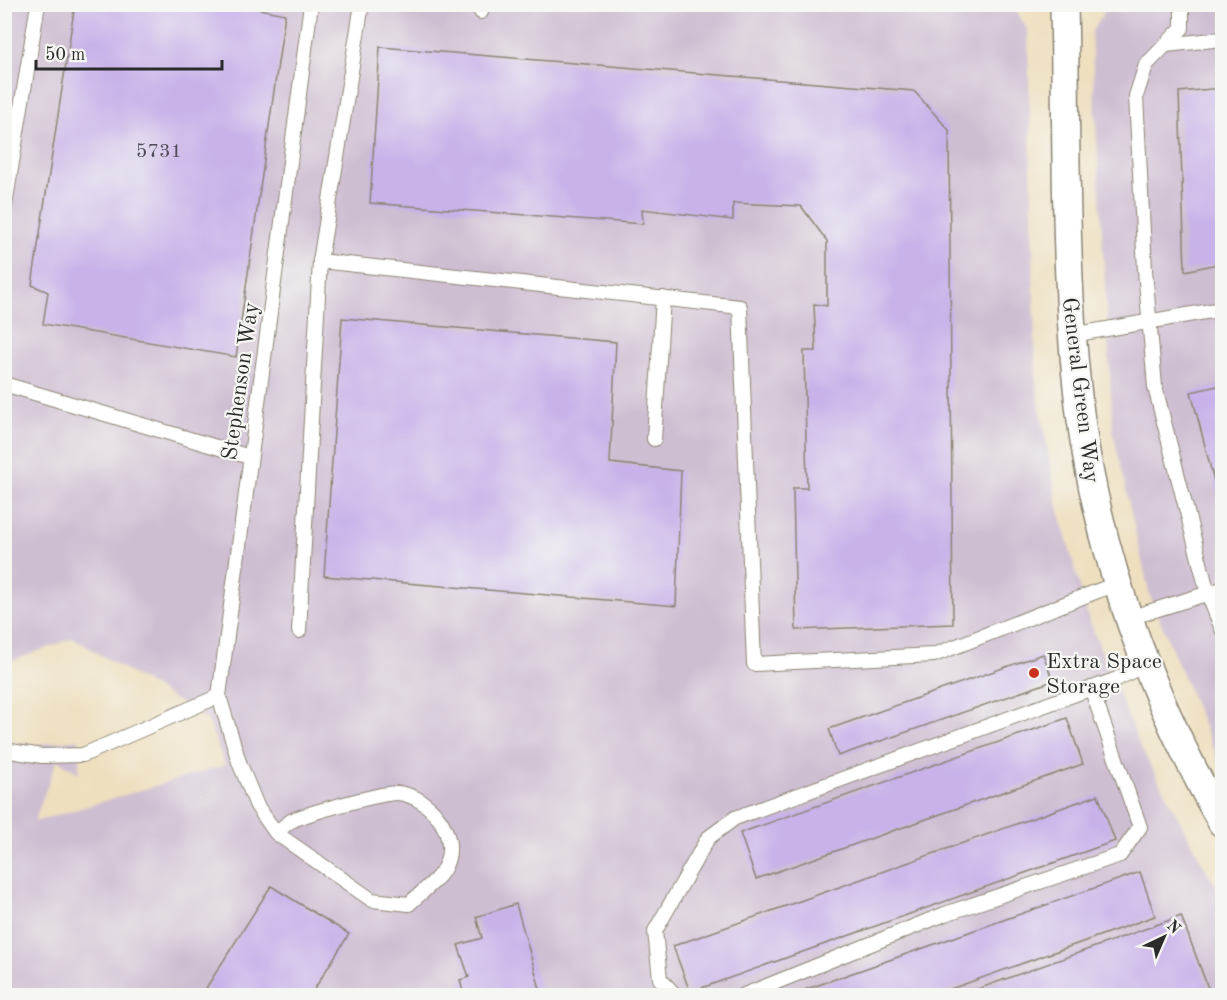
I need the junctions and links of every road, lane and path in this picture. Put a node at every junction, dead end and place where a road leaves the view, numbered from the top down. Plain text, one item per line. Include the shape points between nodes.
1 (38, 4) edge
2 (311, 4) edge
3 (362, 4) edge
4 (1065, 4) edge
5 (1182, 4) edge
6 (1222, 39) edge
7 (1166, 45) junction
8 (4, 211) edge
9 (320, 261) junction
10 (663, 298) junction
11 (1222, 309) edge
12 (1149, 321) junction
13 (1072, 335) junction
14 (4, 384) edge
15 (654, 439) dead end
16 (250, 457) junction
17 (1118, 583) junction
18 (1222, 589) edge
19 (1208, 594) junction
20 (1129, 618) junction
21 (1222, 629) edge
22 (299, 631) dead end
23 (1146, 664) junction
24 (1091, 688) junction
25 (219, 696) junction
26 (4, 750) edge
27 (1222, 823) edge
28 (276, 833) junction
29 (676, 996) edge
30 (741, 996) edge

1 - 8 lane
2 - 16 lane, Stephenson Way
3 - 9 lane
4 - 13 street, General Green Way
5 - 7 lane via 1182,28
6 - 7 lane
7 - 12 lane via 1146,65 1136,96
9 - 10 lane
9 - 22 lane
10 - 15 lane
10 - 17 lane via 740,307 754,664 934,655
11 - 12 lane
12 - 13 lane
12 - 19 lane via 1155,387
13 - 17 street, General Green Way via 1091,476
14 - 16 lane
16 - 25 lane, Stephenson Way
17 - 20 street, General Green Way
18 - 19 lane
19 - 20 lane
19 - 21 lane
20 - 23 street, General Green Way
23 - 24 lane
23 - 27 street, General Green Way via 1171,724
24 - 29 lane via 735,818 708,838 655,931 660,979
24 - 30 lane via 1140,827 1120,855 945,914
25 - 26 lane via 83,755 42,756
25 - 28 lane, Stephenson Way via 257,806
28 - 28 lane, Stephenson Way via 372,900 409,904 439,876 449,855 446,831 438,818 416,798 396,793 291,821

